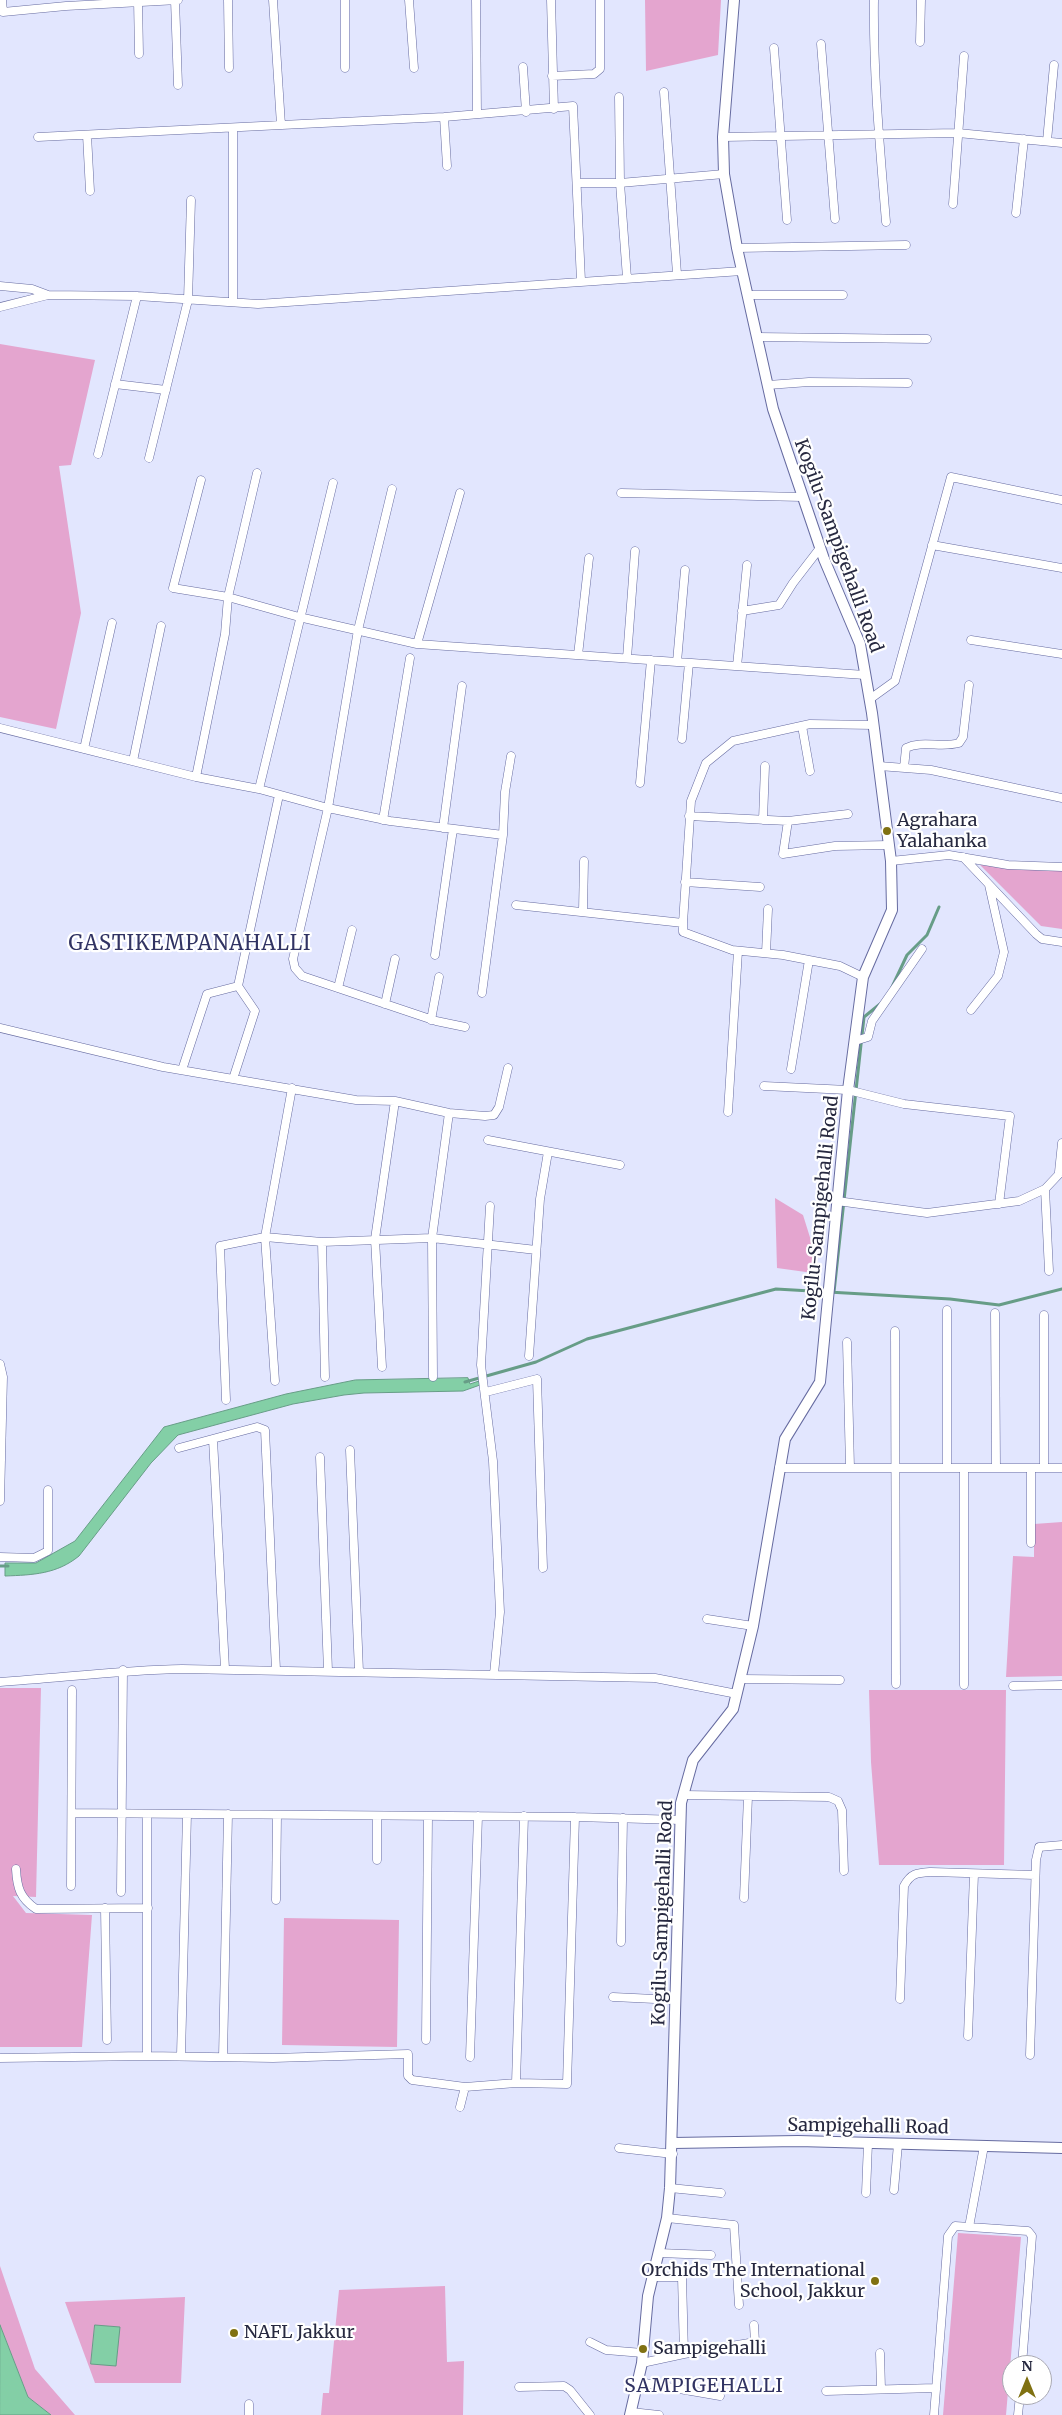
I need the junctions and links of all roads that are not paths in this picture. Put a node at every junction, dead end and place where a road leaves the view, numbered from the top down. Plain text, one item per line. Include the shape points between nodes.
1 (2, 0) edge
2 (176, 0) edge
3 (228, 0) edge
4 (273, 0) edge
5 (345, 0) edge
6 (409, 0) edge
7 (476, 0) edge
8 (551, 0) edge
9 (600, 0) edge
10 (734, 0) edge
11 (874, 0) edge
12 (921, 0) edge
13 (138, 1) edge
14 (920, 42) dead end
15 (821, 44) dead end
16 (774, 48) dead end
17 (139, 54) dead end
18 (964, 56) dead end
19 (1054, 64) dead end
20 (523, 67) dead end
21 (229, 68) dead end
22 (345, 68) dead end
23 (414, 68) dead end
24 (552, 76) junction
25 (178, 85) dead end
26 (664, 92) dead end
27 (619, 97) dead end
28 (554, 109) junction
29 (526, 112) junction
30 (477, 114) junction
31 (444, 117) junction
32 (280, 125) junction
33 (233, 128) junction
34 (958, 133) junction
35 (828, 134) junction
36 (878, 134) junction
37 (87, 135) junction
38 (781, 135) junction
39 (38, 137) dead end
40 (723, 137) junction
41 (1024, 139) junction
42 (1047, 141) junction
43 (1062, 143) edge
44 (447, 166) dead end
45 (724, 174) junction
46 (670, 178) junction
47 (577, 182) junction
48 (620, 182) junction
49 (90, 191) dead end
50 (191, 200) dead end
51 (953, 204) dead end
52 (1016, 213) dead end
53 (835, 219) dead end
54 (787, 220) dead end
55 (886, 222) dead end
56 (906, 246) dead end
57 (737, 248) junction
58 (742, 271) junction
59 (677, 274) junction
60 (627, 278) junction
61 (580, 281) junction
62 (0, 286) edge
63 (48, 295) junction
64 (748, 295) junction
65 (843, 295) dead end
66 (137, 296) junction
67 (188, 300) junction
68 (233, 302) junction
69 (0, 307) edge
70 (757, 336) junction
71 (927, 340) dead end
72 (908, 383) dead end
73 (115, 384) junction
74 (768, 385) junction
75 (166, 390) junction
76 (98, 454) dead end
77 (149, 458) dead end
78 (257, 473) dead end
79 (201, 480) dead end
80 (333, 482) dead end
81 (392, 489) dead end
82 (621, 493) dead end
83 (460, 494) dead end
84 (802, 497) junction
85 (1062, 500) edge
86 (932, 545) junction
87 (820, 548) junction
88 (635, 552) dead end
89 (588, 558) dead end
90 (747, 565) dead end
91 (1062, 568) edge
92 (685, 570) dead end
93 (228, 597) junction
94 (742, 611) junction
95 (299, 616) junction
96 (112, 623) dead end
97 (161, 626) dead end
98 (358, 630) junction
99 (971, 640) dead end
100 (417, 644) junction
101 (1062, 654) edge
102 (578, 655) junction
103 (410, 658) dead end
104 (628, 658) junction
105 (651, 660) junction
106 (677, 662) junction
107 (689, 663) junction
108 (737, 666) junction
109 (865, 675) junction
110 (969, 685) dead end
111 (462, 686) dead end
112 (870, 700) junction
113 (874, 725) junction
114 (802, 726) junction
115 (0, 728) edge
116 (682, 739) dead end
117 (84, 749) junction
118 (511, 756) dead end
119 (133, 761) junction
120 (765, 766) dead end
121 (879, 766) junction
122 (904, 768) junction
123 (810, 770) dead end
124 (196, 777) junction
125 (640, 783) dead end
126 (259, 789) junction
127 (279, 795) junction
128 (1062, 798) edge
129 (328, 808) junction
130 (848, 814) dead end
131 (690, 816) junction
132 (383, 820) junction
133 (763, 820) junction
134 (788, 820) junction
135 (442, 828) junction
136 (453, 829) junction
137 (503, 835) junction
138 (889, 846) junction
139 (963, 857) junction
140 (584, 861) dead end
141 (891, 862) junction
142 (1062, 867) edge
143 (685, 882) junction
144 (990, 885) junction
145 (760, 887) dead end
146 (516, 905) dead end
147 (768, 909) dead end
148 (583, 911) junction
149 (683, 923) junction
150 (352, 930) dead end
151 (1062, 942) edge
152 (922, 949) dead end
153 (738, 951) junction
154 (766, 953) junction
155 (435, 956) dead end
156 (395, 959) dead end
157 (809, 960) junction
158 (439, 977) dead end
159 (863, 978) junction
160 (238, 986) junction
161 (338, 988) junction
162 (482, 993) dead end
163 (385, 1004) junction
164 (971, 1010) dead end
165 (432, 1020) junction
166 (465, 1027) dead end
167 (0, 1028) edge
168 (855, 1041) junction
169 (508, 1068) dead end
170 (791, 1069) dead end
171 (182, 1070) junction
172 (233, 1079) junction
173 (764, 1086) dead end
174 (292, 1088) junction
175 (848, 1090) junction
176 (395, 1101) junction
177 (728, 1112) dead end
178 (449, 1113) junction
179 (488, 1140) dead end
180 (1062, 1143) edge
181 (548, 1152) junction
182 (620, 1165) dead end
183 (1061, 1172) edge
184 (1045, 1189) junction
185 (837, 1201) junction
186 (999, 1204) junction
187 (490, 1206) dead end
188 (265, 1237) junction
189 (432, 1238) junction
190 (375, 1239) junction
191 (322, 1242) junction
192 (488, 1245) junction
193 (536, 1250) junction
194 (1049, 1271) dead end
195 (947, 1310) dead end
196 (995, 1312) dead end
197 (1044, 1315) dead end
198 (895, 1331) dead end
199 (848, 1342) dead end
200 (529, 1356) dead end
201 (0, 1364) edge
202 (382, 1367) dead end
203 (325, 1377) dead end
204 (433, 1377) dead end
205 (275, 1381) dead end
206 (486, 1392) junction
207 (226, 1400) dead end
208 (213, 1439) junction
209 (179, 1448) dead end
210 (350, 1450) dead end
211 (320, 1457) dead end
212 (779, 1468) junction
213 (850, 1468) junction
214 (896, 1468) junction
215 (948, 1468) junction
216 (964, 1468) junction
217 (996, 1468) junction
218 (1031, 1468) junction
219 (1044, 1468) junction
220 (1062, 1468) edge
221 (48, 1490) dead end
222 (0, 1502) edge
223 (1031, 1543) dead end
224 (0, 1557) edge
225 (543, 1568) dead end
226 (707, 1619) dead end
227 (753, 1626) junction
228 (225, 1669) junction
229 (122, 1670) junction
230 (276, 1670) junction
231 (328, 1671) junction
232 (359, 1672) junction
233 (494, 1674) junction
234 (741, 1679) junction
235 (840, 1680) dead end
236 (0, 1682) edge
237 (896, 1684) dead end
238 (964, 1685) dead end
239 (1062, 1685) edge
240 (1013, 1686) dead end
241 (72, 1690) dead end
242 (737, 1694) junction
243 (683, 1795) junction
244 (748, 1796) junction
245 (72, 1813) junction
246 (122, 1814) junction
247 (148, 1814) junction
248 (187, 1814) junction
249 (228, 1814) junction
250 (277, 1815) junction
251 (378, 1816) junction
252 (428, 1816) junction
253 (478, 1816) junction
254 (524, 1816) junction
255 (575, 1817) junction
256 (623, 1818) junction
257 (680, 1820) junction
258 (1062, 1844) edge
259 (377, 1860) dead end
260 (16, 1869) dead end
261 (844, 1870) dead end
262 (974, 1874) junction
263 (1035, 1875) junction
264 (71, 1886) dead end
265 (121, 1892) dead end
266 (744, 1898) dead end
267 (276, 1900) dead end
268 (105, 1908) junction
269 (148, 1908) junction
270 (621, 1942) dead end
271 (613, 1997) dead end
272 (900, 1999) dead end
273 (676, 2000) junction
274 (968, 2036) dead end
275 (106, 2040) dead end
276 (426, 2040) dead end
277 (1030, 2054) dead end
278 (180, 2055) junction
279 (147, 2056) junction
280 (223, 2057) junction
281 (470, 2057) dead end
282 (0, 2058) edge
283 (516, 2083) junction
284 (465, 2087) junction
285 (460, 2107) dead end
286 (868, 2143) junction
287 (898, 2144) junction
288 (984, 2146) junction
289 (618, 2148) dead end
290 (1062, 2148) edge
291 (673, 2149) junction
292 (670, 2188) junction
293 (894, 2190) dead end
294 (721, 2193) dead end
295 (866, 2193) dead end
296 (667, 2218) junction
297 (969, 2227) junction
298 (659, 2253) junction
299 (711, 2255) dead end
300 (653, 2277) junction
301 (739, 2305) dead end
302 (754, 2325) dead end
303 (590, 2342) dead end
304 (880, 2353) dead end
305 (684, 2354) junction
306 (1023, 2355) edge
307 (643, 2358) junction
308 (639, 2382) junction
309 (519, 2388) dead end
310 (935, 2388) junction
311 (881, 2389) junction
312 (826, 2391) dead end
313 (720, 2396) dead end
314 (249, 2404) dead end
315 (631, 2413) edge
316 (249, 2415) edge
317 (590, 2415) edge
318 (660, 2415) edge
319 (934, 2415) edge

1 - 13 street via 3,12
2 - 13 street
2 - 25 street
3 - 21 street
4 - 32 street
5 - 22 street
6 - 23 street
7 - 30 street
8 - 24 street
9 - 24 street via 600,69 594,74
10 - 40 street, Kogilu-Sampigehalli Road
11 - 36 street
12 - 14 street
13 - 17 street
15 - 35 street
16 - 38 street
18 - 34 street
19 - 42 street
20 - 29 street
24 - 28 street
26 - 46 street
27 - 48 street
28 - 29 street
28 - 47 street via 572,106
29 - 30 street
30 - 31 street
31 - 32 street
31 - 44 street
32 - 33 street
33 - 37 street
33 - 68 street
34 - 36 street
34 - 41 street
34 - 51 street
35 - 36 street
35 - 38 street
35 - 53 street
36 - 55 street
37 - 39 street
37 - 49 street
38 - 40 street
38 - 54 street
40 - 45 street, Kogilu-Sampigehalli Road
41 - 42 street
41 - 52 street
42 - 43 street
45 - 46 street
45 - 57 street, Kogilu-Sampigehalli Road
46 - 48 street
46 - 59 street
47 - 48 street
47 - 61 street
48 - 60 street
50 - 67 street
56 - 57 street
57 - 58 street, Kogilu-Sampigehalli Road
58 - 59 street
58 - 64 street, Kogilu-Sampigehalli Road
59 - 60 street
60 - 61 street
61 - 68 street via 368,298 258,304
62 - 63 street via 32,289
63 - 66 street
63 - 69 street
64 - 65 street
64 - 70 street, Kogilu-Sampigehalli Road
66 - 67 street
66 - 73 street
67 - 68 street
67 - 75 street
70 - 71 street
70 - 74 street, Kogilu-Sampigehalli Road
72 - 74 street
73 - 75 street
73 - 76 street
74 - 84 street, Kogilu-Sampigehalli Road
75 - 77 street
78 - 93 street
79 - 93 street via 173,588
80 - 95 street
81 - 98 street
82 - 84 street
83 - 100 street
84 - 87 street, Kogilu-Sampigehalli Road
85 - 86 street via 951,477
86 - 91 street
86 - 112 street via 895,681
87 - 94 street via 779,605
87 - 109 street, Kogilu-Sampigehalli Road via 860,644
88 - 104 street
89 - 102 street
90 - 94 street
92 - 106 street
93 - 95 street
93 - 124 street via 225,634
94 - 108 street
95 - 98 street
95 - 126 street
96 - 117 street
97 - 119 street
98 - 100 street
98 - 129 street
99 - 101 street
100 - 102 street
102 - 104 street
103 - 132 street
104 - 105 street
105 - 106 street
105 - 125 street
106 - 107 street
107 - 108 street
107 - 116 street
108 - 109 street
109 - 112 street, Kogilu-Sampigehalli Road
110 - 122 street via 963,737 959,743 914,744 906,748
111 - 135 street
112 - 113 street, Kogilu-Sampigehalli Road
113 - 114 street
113 - 121 street, Kogilu-Sampigehalli Road
114 - 123 street
114 - 131 street via 733,741 706,763 691,801
115 - 117 street
117 - 119 street
118 - 137 street
119 - 124 street
120 - 133 street
121 - 122 street
121 - 138 street, Kogilu-Sampigehalli Road
122 - 128 street via 931,770
124 - 126 street
126 - 127 street
127 - 129 street
127 - 160 street
129 - 132 street
129 - 161 street via 293,959 302,976
130 - 134 street
131 - 133 street
131 - 143 street
132 - 135 street
133 - 134 street
134 - 138 street via 783,854 835,846
135 - 136 street
136 - 137 street
136 - 155 street
137 - 162 street
138 - 141 street, Kogilu-Sampigehalli Road
139 - 141 street via 949,855
139 - 142 street via 1008,865
139 - 144 street
140 - 148 street
141 - 159 street, Kogilu-Sampigehalli Road via 892,910
143 - 145 street
143 - 149 street
144 - 151 street via 1042,939
144 - 164 street via 1004,952 998,976
146 - 148 street
147 - 154 street
148 - 149 street
149 - 153 street via 683,932
150 - 161 street
152 - 168 street via 872,1021 868,1037
153 - 154 street
153 - 177 street
154 - 157 street
156 - 163 street
157 - 159 street via 840,966
157 - 170 street
158 - 165 street
159 - 168 street, Kogilu-Sampigehalli Road
160 - 171 street via 207,994
160 - 172 street via 255,1011
161 - 163 street
163 - 165 street
165 - 166 street
167 - 171 street
168 - 175 street, Kogilu-Sampigehalli Road
169 - 178 street via 494,1115
171 - 172 street
172 - 174 street
173 - 175 street
174 - 176 street via 356,1100
174 - 188 street
175 - 185 street, Kogilu-Sampigehalli Road
175 - 186 street via 904,1104 1010,1116
176 - 178 street
176 - 190 street
178 - 189 street
179 - 181 street
180 - 183 street
181 - 182 street
181 - 193 street
183 - 184 street
184 - 186 street via 1019,1201
184 - 194 street
185 - 186 street via 927,1213
185 - 212 street, Kogilu-Sampigehalli Road via 820,1382 785,1439
187 - 192 street
188 - 191 street
188 - 205 street
188 - 207 street via 220,1246
189 - 190 street
189 - 192 street
189 - 204 street
190 - 191 street
190 - 202 street
191 - 203 street
192 - 193 street
192 - 206 street via 482,1365
193 - 200 street
195 - 215 street
196 - 217 street
197 - 219 street
198 - 214 street
199 - 213 street
201 - 222 street via 3,1377
206 - 225 street via 537,1379
206 - 233 street via 493,1461 500,1612
208 - 209 street
208 - 228 street
208 - 230 street via 257,1427 265,1430
210 - 232 street
211 - 231 street
212 - 213 street
212 - 227 street, Kogilu-Sampigehalli Road
213 - 214 street
214 - 215 street
214 - 237 street
215 - 216 street
216 - 217 street
216 - 238 street
217 - 218 street
218 - 219 street
218 - 223 street
219 - 220 street
221 - 224 street via 48,1551 34,1558
226 - 227 street
227 - 234 street, Kogilu-Sampigehalli Road
228 - 229 street
228 - 230 street
229 - 236 street
229 - 246 street
230 - 231 street
231 - 232 street
232 - 233 street
233 - 242 street via 656,1678
234 - 235 street
234 - 242 street, Kogilu-Sampigehalli Road
239 - 240 street
241 - 245 street
242 - 243 street, Kogilu-Sampigehalli Road via 733,1708 693,1760
243 - 244 street
243 - 257 street, Kogilu-Sampigehalli Road
244 - 261 street via 829,1796 838,1801 842,1810
244 - 266 street
245 - 246 street
245 - 264 street
246 - 247 street
246 - 265 street
247 - 248 street
247 - 269 street
248 - 249 street
248 - 278 street
249 - 250 street
249 - 280 street
250 - 251 street
250 - 267 street
251 - 252 street
251 - 259 street
252 - 253 street
252 - 276 street
253 - 254 street
253 - 281 street
254 - 255 street
254 - 283 street
255 - 256 street
255 - 283 street via 567,2084
256 - 257 street
256 - 270 street
257 - 273 street, Kogilu-Sampigehalli Road
258 - 263 street via 1039,1847
260 - 268 street via 17,1887 24,1900 36,1908
262 - 263 street
262 - 272 street via 931,1872 908,1877 904,1886
262 - 274 street
263 - 277 street
268 - 269 street
268 - 275 street
269 - 279 street
271 - 273 street
273 - 291 street, Kogilu-Sampigehalli Road
278 - 279 street
278 - 280 street
279 - 282 street
280 - 284 street via 408,2054 408,2076 412,2080
283 - 284 street
284 - 285 street
286 - 287 street, Sampigehalli Road
286 - 291 street, Sampigehalli Road via 798,2141
286 - 295 street
287 - 288 street, Sampigehalli Road
287 - 293 street
288 - 290 street, Sampigehalli Road
288 - 297 street
289 - 291 street
291 - 292 street, Kogilu-Sampigehalli Road
292 - 294 street
292 - 296 street, Kogilu-Sampigehalli Road
296 - 298 street, Kogilu-Sampigehalli Road
296 - 301 street via 734,2225
297 - 306 street via 1028,2231 1032,2236
297 - 310 street via 956,2226 948,2236
298 - 299 street
298 - 300 street, Kogilu-Sampigehalli Road
300 - 305 street via 682,2277
300 - 307 street, Kogilu-Sampigehalli Road via 648,2296
302 - 305 street via 755,2342
303 - 307 street via 606,2350
304 - 311 street
305 - 307 street
307 - 308 street, Kogilu-Sampigehalli Road
308 - 313 street
308 - 315 street, Kogilu-Sampigehalli Road
309 - 317 street via 564,2386
310 - 311 street
310 - 319 street
311 - 312 street
314 - 316 street
315 - 318 street

